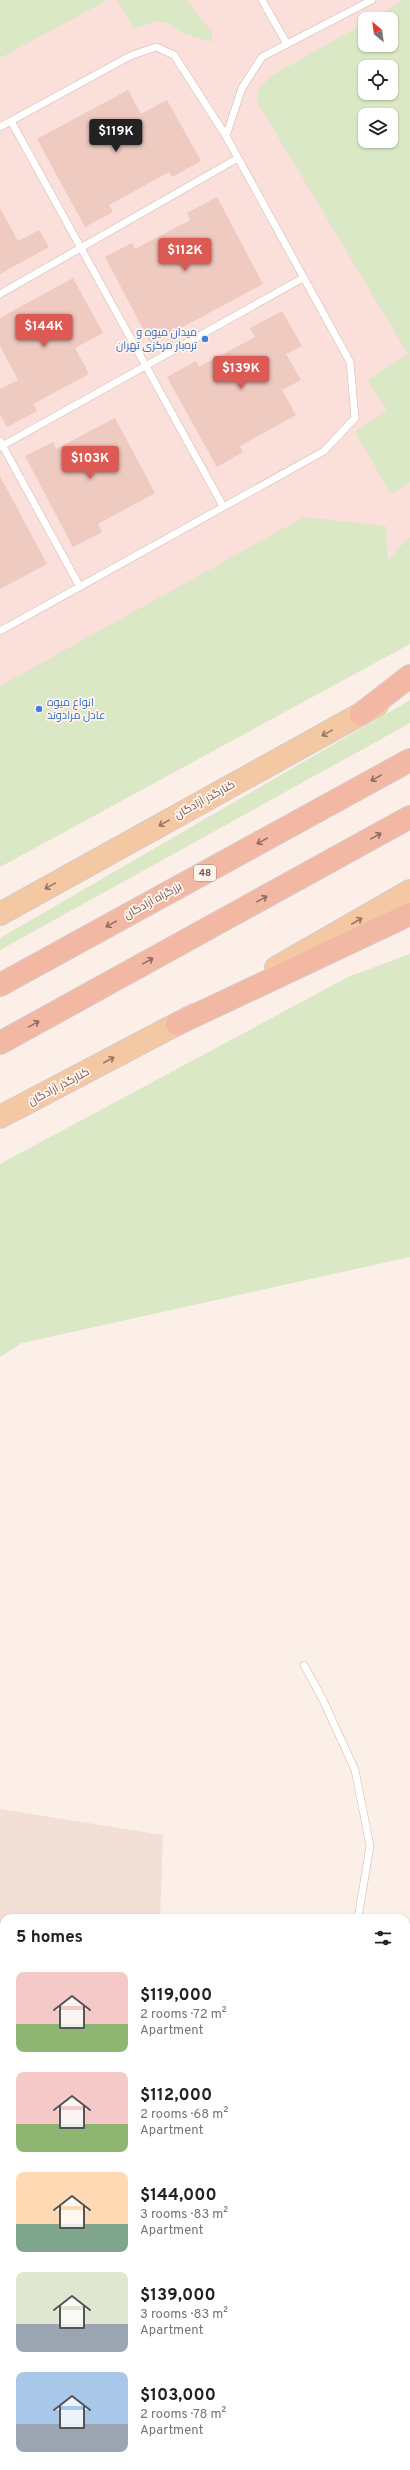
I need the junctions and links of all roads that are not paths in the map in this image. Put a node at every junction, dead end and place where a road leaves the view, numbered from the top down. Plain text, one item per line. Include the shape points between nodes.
1 (262, 0) edge
2 (372, 0) edge
3 (287, 44) junction
4 (12, 121) junction
5 (0, 127) edge
6 (226, 136) junction
7 (238, 158) junction
8 (82, 249) junction
9 (303, 278) junction
10 (0, 294) edge
11 (146, 366) junction
12 (1, 444) edge
13 (223, 506) junction
14 (80, 588) junction
15 (0, 631) edge
16 (410, 676) edge
17 (410, 687) edge
18 (360, 714) junction
19 (410, 760) edge
20 (410, 817) edge
21 (410, 891) edge
22 (0, 914) edge
23 (410, 914) edge
24 (0, 985) edge
25 (177, 1024) junction
26 (0, 1043) edge
27 (0, 1117) edge
28 (304, 1665) dead end
29 (359, 1914) edge

1 - 3 lane
2 - 3 lane
3 - 6 lane via 262,57 242,88
4 - 5 lane
4 - 6 lane via 130,56 156,47 174,55
4 - 8 lane
6 - 7 lane
7 - 8 lane
7 - 9 lane
8 - 10 lane
8 - 11 lane
9 - 11 lane
9 - 13 lane via 350,362 355,418 324,451
11 - 12 lane
11 - 13 lane
12 - 14 lane
13 - 14 lane
14 - 15 lane
16 - 18 highway
17 - 18 main road, کنارگذر آزادگان
18 -> 22 main road, کنارگذر آزادگان
19 -> 24 highway, بزرگراه آزادگان / 48
26 -> 20 highway
25 -> 21 main road, کنارگذر آزادگان
23 - 25 highway
27 -> 25 main road, کنارگذر آزادگان
28 - 29 lane via 324,1700 355,1770 370,1846

